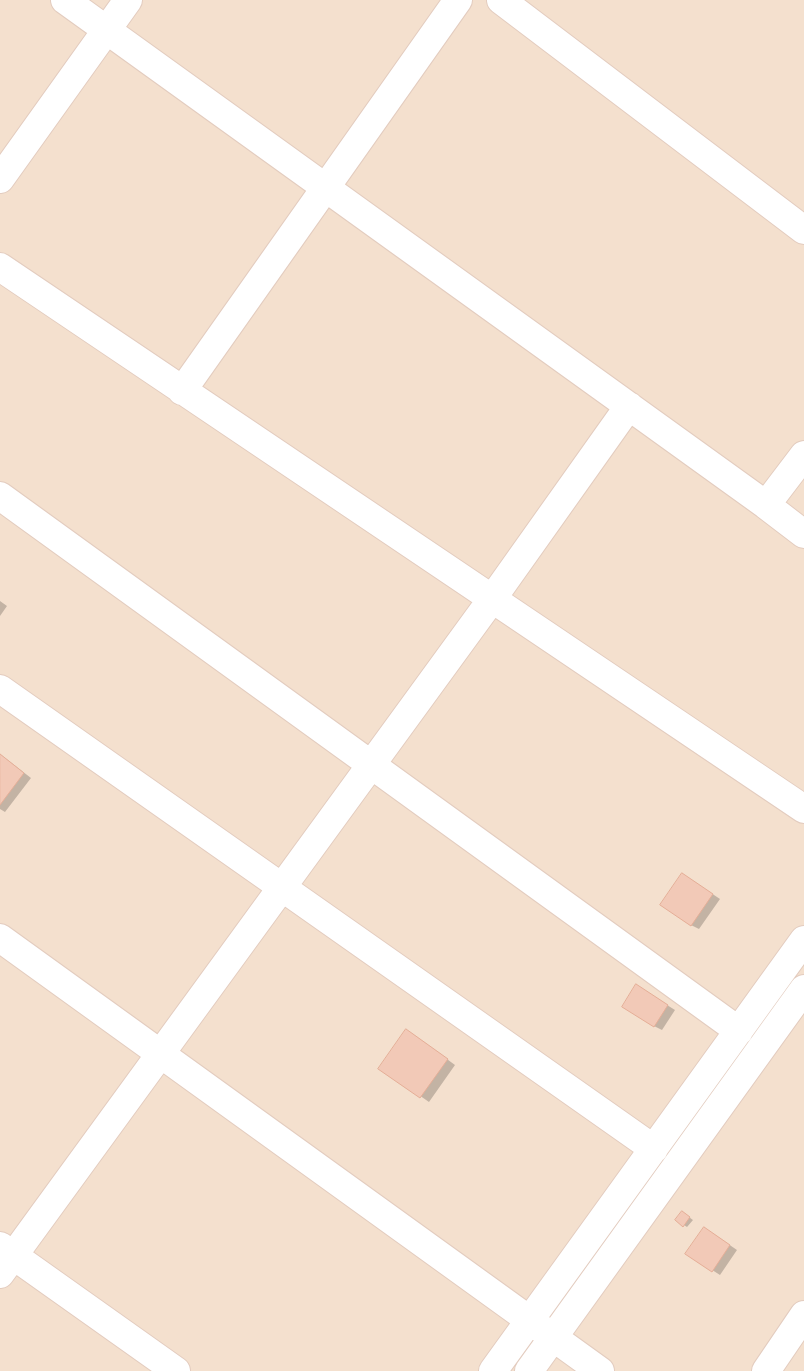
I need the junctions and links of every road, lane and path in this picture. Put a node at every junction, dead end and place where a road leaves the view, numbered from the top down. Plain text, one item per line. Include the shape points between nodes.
1 (65, 0) edge
2 (128, 0) edge
3 (458, 0) edge
4 (501, 0) edge
5 (107, 30) junction
6 (0, 179) edge
7 (325, 187) junction
8 (804, 230) edge
9 (0, 267) edge
10 (182, 391) junction
11 (629, 406) junction
12 (804, 455) edge
13 (0, 496) edge
14 (766, 505) junction
15 (804, 534) edge
16 (492, 599) junction
17 (0, 690) edge
18 (371, 764) junction
19 (804, 809) edge
20 (282, 887) junction
21 (0, 938) edge
22 (804, 940) edge
23 (804, 989) edge
24 (739, 1031) junction
25 (160, 1054) junction
26 (654, 1149) junction
27 (4, 1259) edge
28 (804, 1315) edge
29 (529, 1320) junction
30 (553, 1338) junction
31 (176, 1371) edge
32 (493, 1371) edge
33 (529, 1371) edge
34 (600, 1371) edge
35 (766, 1371) edge

1 - 5 street
2 - 5 street
3 - 7 street
4 - 8 street
5 - 6 street
5 - 7 street
7 - 10 street
7 - 11 street
9 - 10 street
10 - 16 street
11 - 14 street
11 - 16 street
12 - 14 street
13 - 18 street
14 - 15 street
16 - 18 street
16 - 19 street
17 - 20 street
18 - 20 street
18 - 24 street
20 - 25 street
20 - 26 street
21 - 25 street
22 - 24 street
23 - 30 street
24 - 26 street
25 - 27 street
25 - 29 street
26 - 29 street
27 - 31 street
28 - 35 street
29 - 30 street
29 - 32 street
30 - 33 street
30 - 34 street

